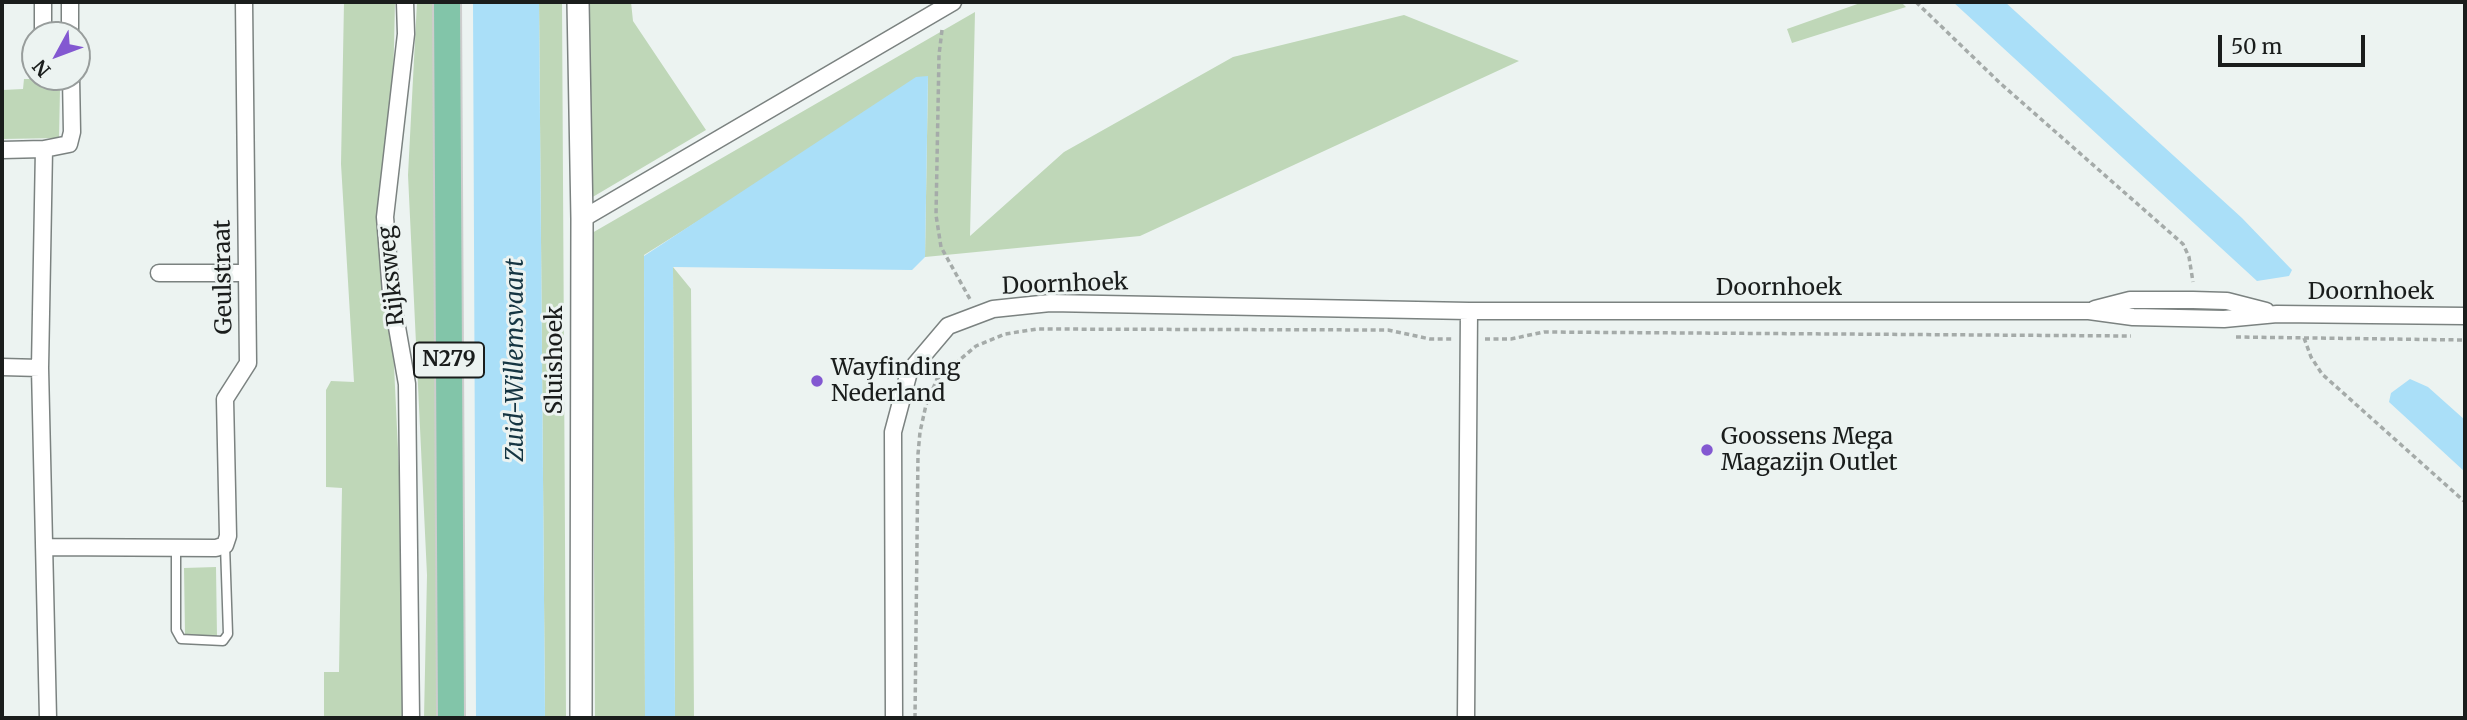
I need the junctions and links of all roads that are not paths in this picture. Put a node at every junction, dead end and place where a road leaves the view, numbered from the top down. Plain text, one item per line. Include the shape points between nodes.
1 (43, 2) edge
2 (70, 2) edge
3 (244, 2) edge
4 (405, 2) edge
5 (447, 2) edge
6 (578, 2) edge
7 (949, 4) edge
8 (43, 21) edge
9 (70, 21) edge
10 (71, 91) edge
11 (44, 149) junction
12 (2, 150) edge
13 (582, 219) junction
14 (159, 273) dead end
15 (246, 273) junction
16 (1469, 311) junction
17 (2089, 311) junction
18 (2277, 314) junction
19 (2465, 316) edge
20 (2, 367) edge
21 (40, 368) junction
22 (225, 545) junction
23 (44, 547) junction
24 (176, 548) junction
25 (48, 718) edge
26 (411, 718) edge
27 (451, 718) edge
28 (581, 718) edge
29 (894, 718) edge
30 (1466, 718) edge

1 - 8 street
2 - 9 street
3 - 15 street, Geulstraat
4 - 26 street, Rijksweg via 406,34 385,216 391,293 407,384
5 - 27 main road, N279
6 - 13 street, Sluishoek
7 - 13 street
10 - 11 street via 69,144
11 - 12 street
11 - 21 street
13 - 28 street, Sluishoek
14 - 15 street
15 - 22 street, Geulstraat via 248,363 225,399
16 - 17 street, Doornhoek
16 - 29 street, Doornhoek via 1050,303 993,309 948,326 909,372 893,432
16 - 30 street
17 - 18 street, Doornhoek via 2224,319
17 - 18 street, Doornhoek via 2130,300 2193,300 2227,301
18 - 19 street, Doornhoek
20 - 21 street
21 - 23 street
22 - 24 street
22 - 24 lane, Geulstraat via 228,634 223,641 181,639 176,630
23 - 24 street
23 - 25 street

